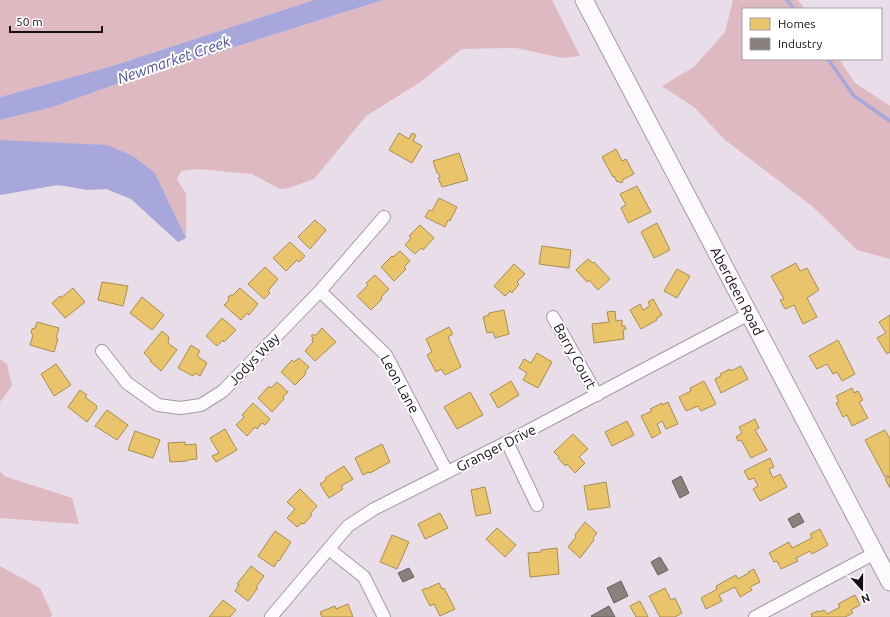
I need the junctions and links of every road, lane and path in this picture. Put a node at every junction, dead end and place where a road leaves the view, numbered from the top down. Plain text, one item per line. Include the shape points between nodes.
1 (584, 0) edge
2 (384, 217) dead end
3 (320, 291) junction
4 (749, 314) junction
5 (553, 317) dead end
6 (102, 351) dead end
7 (597, 395) junction
8 (507, 442) junction
9 (447, 472) junction
10 (537, 505) dead end
11 (329, 549) junction
12 (875, 553) junction
13 (890, 582) edge
14 (271, 617) edge
15 (384, 617) edge
16 (754, 617) edge

1 - 4 main road, Aberdeen Road
2 - 3 street, Jodys Way
3 - 6 street, Jodys Way via 223,390 201,405 180,408 158,405 126,383
3 - 9 street, Leon Lane via 386,355
4 - 7 street, Granger Drive
4 - 12 main road, Aberdeen Road
5 - 7 street, Barry Court
7 - 8 street, Granger Drive
8 - 9 street, Granger Drive
8 - 10 street
9 - 11 street, Granger Drive via 374,509 348,526
11 - 14 street, Granger Drive
11 - 15 street via 364,577
12 - 13 main road, Aberdeen Road
12 - 16 street

